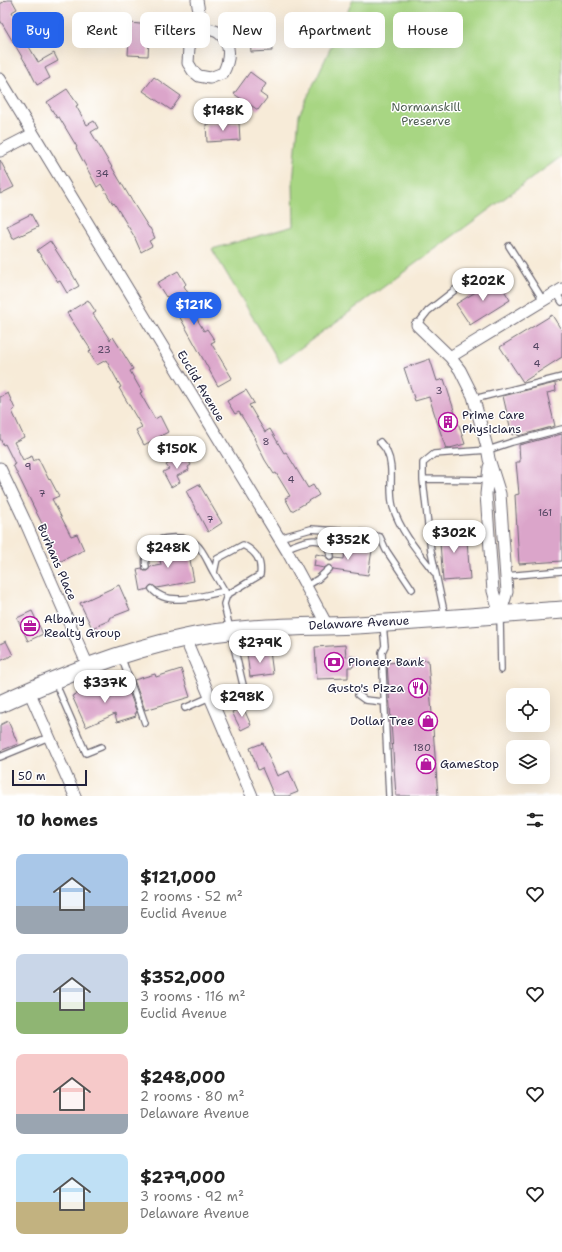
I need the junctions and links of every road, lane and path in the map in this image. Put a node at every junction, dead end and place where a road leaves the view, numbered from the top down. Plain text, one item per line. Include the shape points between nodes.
1 (197, 0) edge
2 (199, 12) edge
3 (204, 28) joint
4 (0, 79) edge
5 (33, 134) junction
6 (0, 151) edge
7 (509, 246) dead end
8 (470, 278) dead end
9 (560, 294) edge
10 (543, 300) junction
11 (417, 325) joint
12 (450, 357) junction
13 (561, 378) edge
14 (474, 399) junction
15 (562, 429) edge
16 (380, 442) dead end
17 (488, 455) junction
18 (0, 468) edge
19 (423, 479) junction
20 (488, 480) junction
21 (279, 538) junction
22 (285, 549) junction
23 (331, 557) dead end
24 (146, 567) dead end
25 (329, 569) dead end
26 (562, 571) edge
27 (214, 573) junction
28 (436, 574) junction
29 (505, 576) junction
30 (305, 587) junction
31 (152, 589) dead end
32 (412, 589) dead end
33 (226, 593) junction
34 (562, 610) edge
35 (500, 615) junction
36 (445, 618) junction
37 (383, 623) junction
38 (327, 625) junction
39 (231, 632) junction
40 (185, 638) junction
41 (121, 656) junction
42 (88, 666) junction
43 (501, 670) dead end
44 (54, 680) junction
45 (243, 685) dead end
46 (29, 691) junction
47 (358, 695) dead end
48 (211, 697) junction
49 (384, 702) junction
50 (0, 704) edge
51 (185, 708) dead end
52 (145, 723) dead end
53 (49, 737) junction
54 (101, 746) dead end
55 (0, 758) edge
56 (75, 796) edge
57 (252, 796) edge
58 (389, 796) edge

1 - 2 street
3 - 3 street via 189,47 188,63 199,76 210,78 223,73 228,63 229,49 218,32
4 - 5 street, Euclid Avenue
5 - 6 street
5 - 21 street, Euclid Avenue
7 - 10 lane
8 - 11 lane via 428,310
9 - 10 street
10 - 12 street
11 - 12 street
12 - 14 street via 460,370
13 - 14 lane
14 - 17 street
15 - 17 lane via 512,442
16 - 28 lane via 387,451 390,462 393,509 400,524
17 - 19 lane via 434,454 423,463
17 - 20 street
17 - 29 street via 500,494
18 - 42 street, Burhans Place
19 - 20 lane
19 - 28 lane
20 - 35 street via 486,494 493,591
21 - 22 street, Euclid Avenue
21 - 32 lane via 311,529 366,533 380,537
22 - 23 lane via 308,540 317,540 328,545
22 - 30 street, Euclid Avenue
24 - 27 lane via 145,559 149,548 162,539 172,538 190,540 198,545
25 - 30 lane
26 - 29 lane
27 - 33 lane
27 - 33 lane via 217,559 243,545 253,550 261,566 260,575
28 - 36 lane
29 - 35 street via 507,592
30 - 38 street, Euclid Avenue
31 - 33 lane via 157,595 180,599
33 - 39 lane via 224,604
34 - 35 main road, Delaware Avenue
35 - 36 main road, Delaware Avenue
35 - 43 lane
36 - 37 main road, Delaware Avenue
37 - 38 main road, Delaware Avenue
37 - 49 lane
38 - 39 main road, Delaware Avenue
39 - 40 main road, Delaware Avenue
39 - 45 lane
40 - 41 main road, Delaware Avenue
40 - 48 street
41 - 42 main road, Delaware Avenue
41 - 52 lane
42 - 44 main road, Delaware Avenue
44 - 46 main road, Delaware Avenue
44 - 54 lane via 86,753
46 - 50 main road, Delaware Avenue
46 - 53 street
47 - 49 lane via 365,700
48 - 51 lane
48 - 57 street
49 - 58 lane
53 - 55 lane
53 - 56 street

